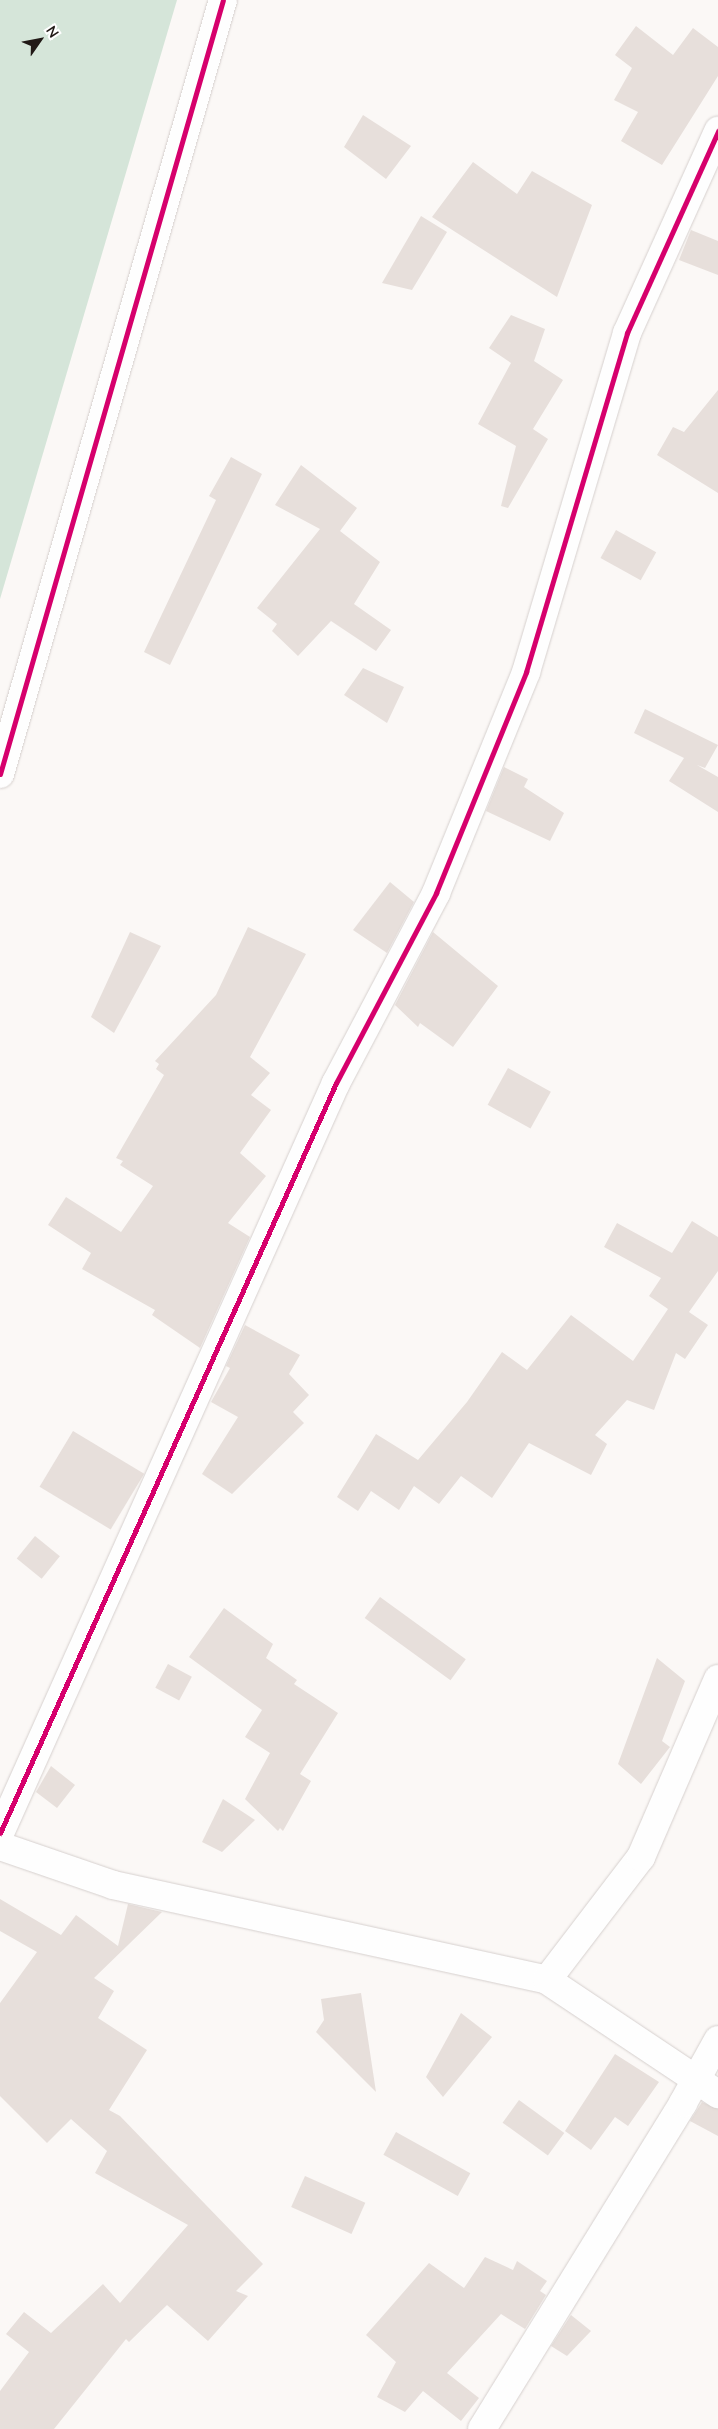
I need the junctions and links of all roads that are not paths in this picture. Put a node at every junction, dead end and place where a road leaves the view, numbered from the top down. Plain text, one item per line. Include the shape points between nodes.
1 (223, 0) edge
2 (718, 131) edge
3 (0, 774) edge
4 (718, 1679) edge
5 (0, 1833) edge
6 (0, 1846) edge
7 (547, 1980) junction
8 (718, 2040) edge
9 (707, 2087) edge
10 (482, 2429) edge

1 - 3 street
2 - 5 street via 627,333 526,672 436,893 336,1083
4 - 7 street via 641,1857
6 - 7 street via 113,1885
7 - 9 street
8 - 9 street
9 - 10 street

